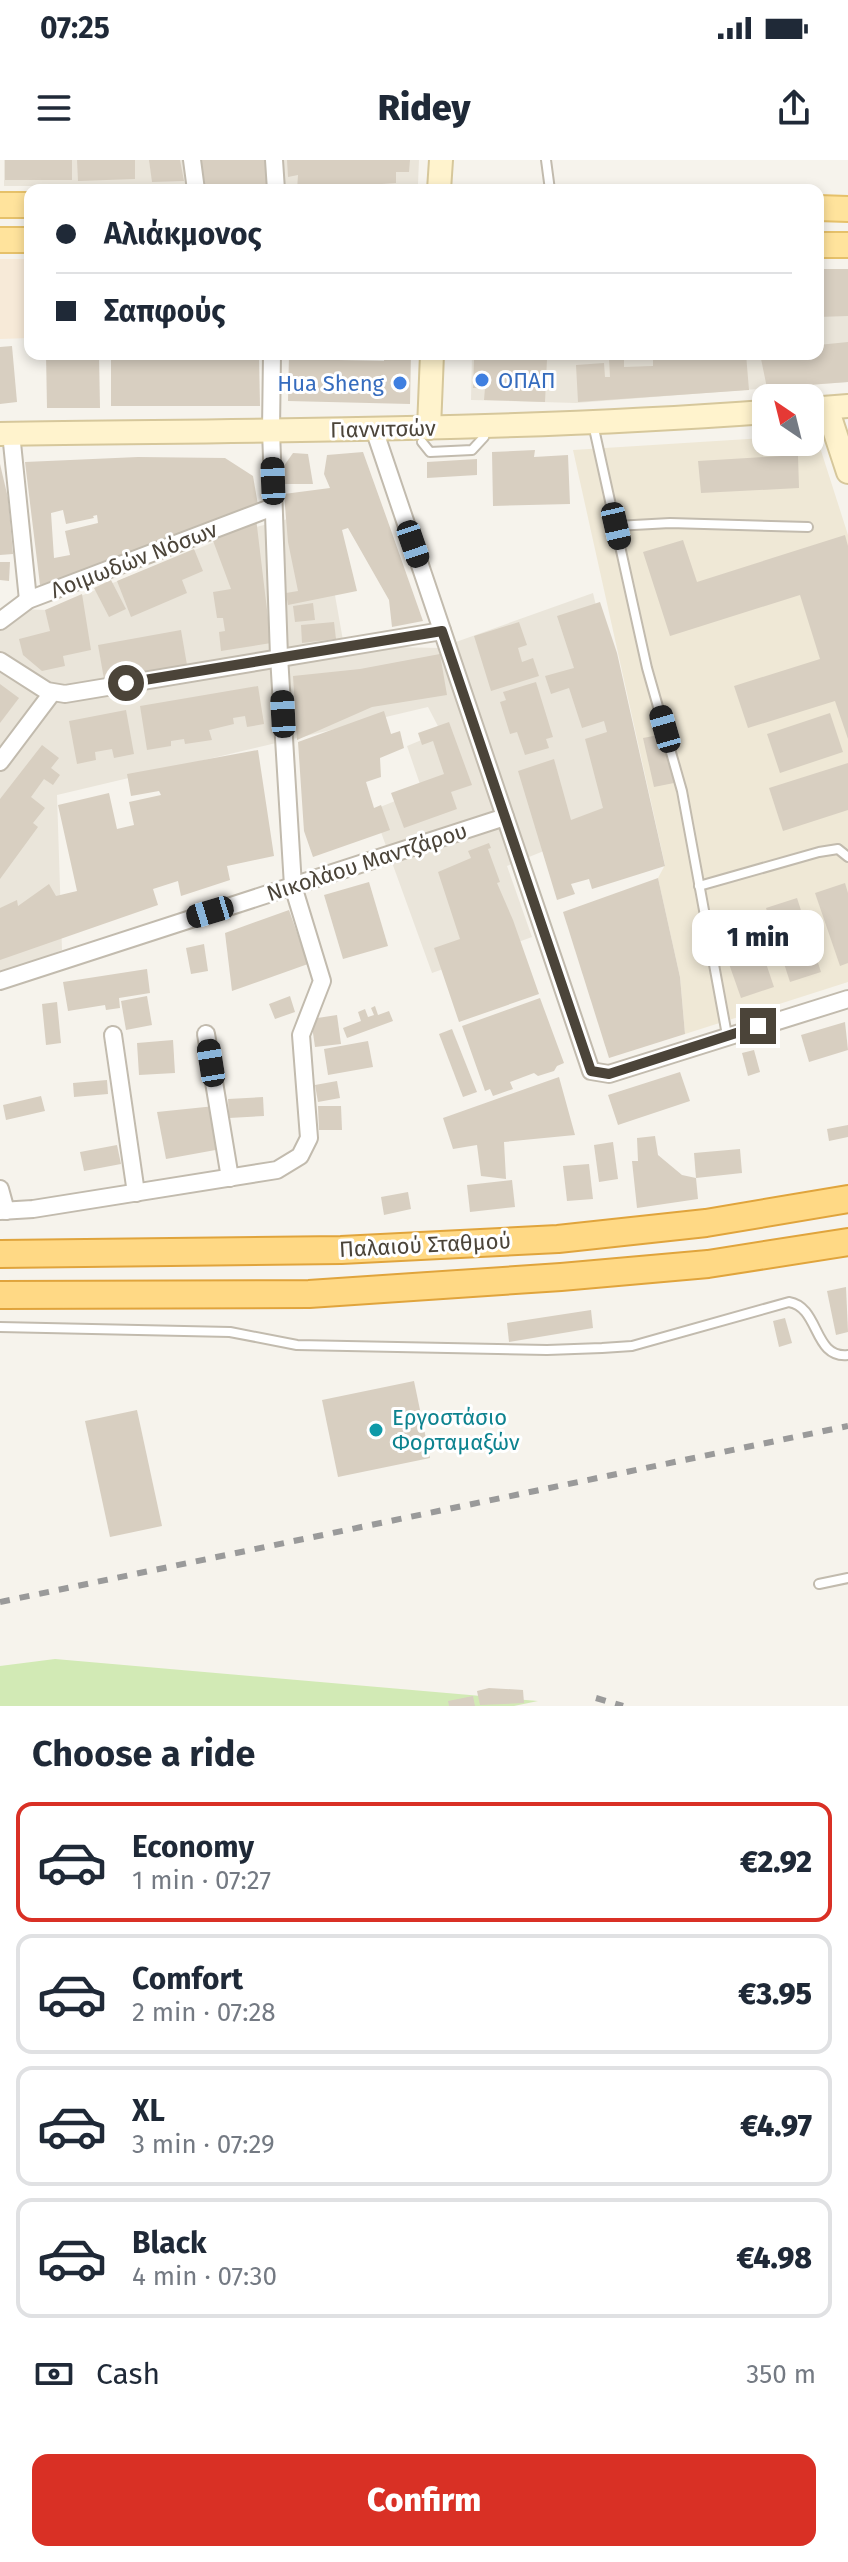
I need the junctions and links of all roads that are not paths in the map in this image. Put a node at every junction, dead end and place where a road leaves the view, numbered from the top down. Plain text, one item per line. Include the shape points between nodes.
1 (192, 160) edge
2 (274, 160) edge
3 (441, 160) edge
4 (546, 160) edge
5 (195, 184) edge
6 (276, 184) edge
7 (439, 184) edge
8 (549, 184) edge
9 (0, 205) edge
10 (24, 205) edge
11 (824, 208) edge
12 (848, 209) edge
13 (0, 240) edge
14 (24, 240) edge
15 (824, 245) edge
16 (848, 245) edge
17 (272, 360) edge
18 (431, 360) edge
19 (828, 408) edge
20 (752, 413) edge
21 (593, 423) junction
22 (374, 429) junction
23 (271, 430) junction
24 (6, 434) edge
25 (425, 435) junction
26 (484, 437) dead end
27 (848, 472) edge
28 (273, 507) junction
29 (616, 526) junction
30 (808, 527) dead end
31 (28, 600) junction
32 (0, 621) edge
33 (442, 631) junction
34 (279, 656) junction
35 (0, 661) edge
36 (52, 693) junction
37 (0, 762) edge
38 (505, 817) junction
39 (848, 857) edge
40 (293, 886) junction
41 (699, 886) junction
42 (0, 981) edge
43 (848, 999) edge
44 (206, 1034) dead end
45 (113, 1035) dead end
46 (727, 1035) junction
47 (230, 1178) junction
48 (0, 1189) edge
49 (136, 1193) junction
50 (848, 1199) edge
51 (3, 1211) edge
52 (848, 1242) edge
53 (0, 1254) edge
54 (0, 1295) edge
55 (0, 1327) edge
56 (848, 1355) edge
57 (848, 1578) edge
58 (819, 1584) dead end

1 - 5 street
2 - 6 street
3 - 7 main road
4 - 8 lane
9 - 10 main road
11 - 12 main road
13 - 14 main road
15 - 16 main road
17 - 23 street
18 - 25 main road
19 - 27 main road
20 - 21 main road, Γιαννιτσών
21 - 25 main road, Γιαννιτσών
21 - 29 lane
22 - 23 main road, Γιαννιτσών
22 - 25 main road, Γιαννιτσών
22 - 33 street
23 - 24 main road, Γιαννιτσών
23 - 28 street
24 - 31 street
25 - 26 lane via 430,452 472,450
28 - 31 street, Λοιμωδών Νόσων
28 - 34 street
29 - 30 lane
29 - 41 lane via 647,668 682,791
31 - 32 street, Λοιμωδών Νόσων
33 - 34 street
33 - 38 street
34 - 36 street
34 - 40 street
35 - 36 street
36 - 37 street
38 - 40 street, Νικολάου Μαντζάρου
38 - 46 street via 591,1071 609,1074
39 - 41 lane via 838,849 819,852
40 - 42 street, Νικολάου Μαντζάρου
40 - 47 street via 322,981 301,1035 309,1138 295,1161 277,1170
41 - 46 lane
43 - 46 street
44 - 47 street
45 - 49 street
47 - 49 street
48 - 51 street
49 - 51 street
50 - 53 highway, Παλαιού Σταθμού via 706,1223 558,1239 341,1250
52 - 54 highway, Παλαιού Σταθμού via 694,1265 309,1294
55 - 56 lane via 230,1332 297,1345 547,1350 632,1346 789,1302 803,1308 828,1351
57 - 58 lane

